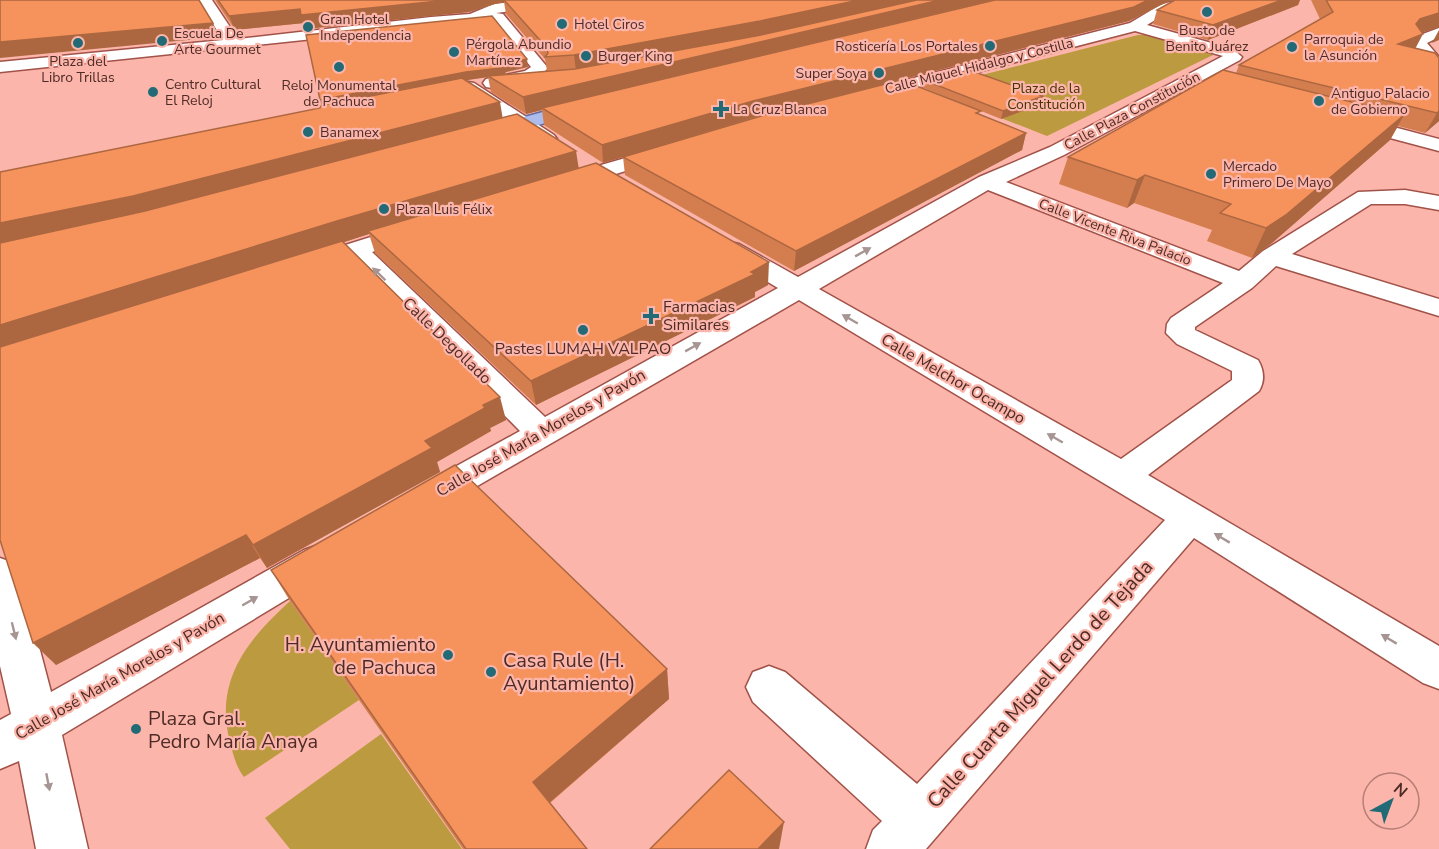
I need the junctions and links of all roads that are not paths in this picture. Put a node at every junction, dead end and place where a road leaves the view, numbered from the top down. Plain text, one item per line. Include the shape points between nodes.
1 (205, 0) edge
2 (470, 0) edge
3 (562, 0) edge
4 (571, 0) edge
5 (1191, 0) edge
6 (1145, 3) edge
7 (1165, 8) junction
8 (478, 16) junction
9 (1135, 26) junction
10 (1439, 32) edge
11 (233, 43) junction
12 (0, 66) edge
13 (1439, 68) edge
14 (512, 79) junction
15 (1190, 80) junction
16 (464, 87) junction
17 (899, 87) junction
18 (1215, 87) edge
19 (926, 98) edge
20 (852, 99) edge
21 (604, 101) edge
22 (1331, 117) edge
23 (522, 124) junction
24 (473, 137) edge
25 (1434, 138) edge
26 (685, 146) edge
27 (1045, 147) joint
28 (599, 172) junction
29 (987, 182) junction
30 (628, 189) edge
31 (543, 190) edge
32 (1439, 203) edge
33 (432, 225) edge
34 (708, 236) edge
35 (354, 249) junction
36 (1272, 256) junction
37 (288, 271) edge
38 (1243, 282) junction
39 (797, 289) junction
40 (1439, 308) edge
41 (541, 432) junction
42 (1122, 476) junction
43 (406, 510) edge
44 (1189, 518) junction
45 (343, 547) edge
46 (0, 574) edge
47 (1439, 669) edge
48 (769, 687) dead end
49 (18, 735) edge
50 (905, 834) edge
51 (62, 849) edge

1 - 11 street
2 - 8 street
3 - 8 street via 491,8
4 - 8 street via 494,8
5 - 7 street, Calle Miguel Hidalgo y Costilla
6 - 7 street
7 - 9 street, Calle Miguel Hidalgo y Costilla
8 - 11 street
8 - 12 street via 147,54
8 - 14 street via 498,17 540,68 531,75
9 - 15 street, Calle Plaza Constitución via 1233,54 1234,57
9 - 17 street, Calle Miguel Hidalgo y Costilla
10 - 13 street via 1417,41
11 - 12 street
14 - 16 street
14 - 16 street via 484,80
14 - 16 street via 550,78
15 - 18 street
15 - 27 street, Calle Plaza Constitución
16 - 23 street
17 - 19 street
17 - 20 street, Calle Miguel Hidalgo y Costilla
21 - 23 main road
22 - 25 street
23 - 24 main road
23 - 28 street
26 - 28 street
27 - 29 street, Calle José María Morelos y Pavón
28 - 30 street
28 - 31 street
29 - 38 street, Calle Vicente Riva Palacio
39 -> 29 street, Calle José María Morelos y Pavón
32 - 36 street via 1405,197 1366,197
33 - 35 street
34 - 39 street, Calle Melchor Ocampo
35 - 37 street
41 -> 35 street, Calle Degollado
36 - 38 street
36 - 40 street
38 - 42 street via 1181,324 1179,333 1194,344 1229,355 1247,367 1248,384
41 -> 39 street, Calle José María Morelos y Pavón
42 -> 39 street, Calle Melchor Ocampo
41 - 43 street, Calle José María Morelos y Pavón
42 - 44 street, Calle Melchor Ocampo
47 -> 44 street, Calle Melchor Ocampo
44 - 50 street, Calle Cuarta Miguel Lerdo de Tejada
49 -> 45 street, Calle José María Morelos y Pavón
46 -> 49 street
48 - 50 street
49 -> 51 street

